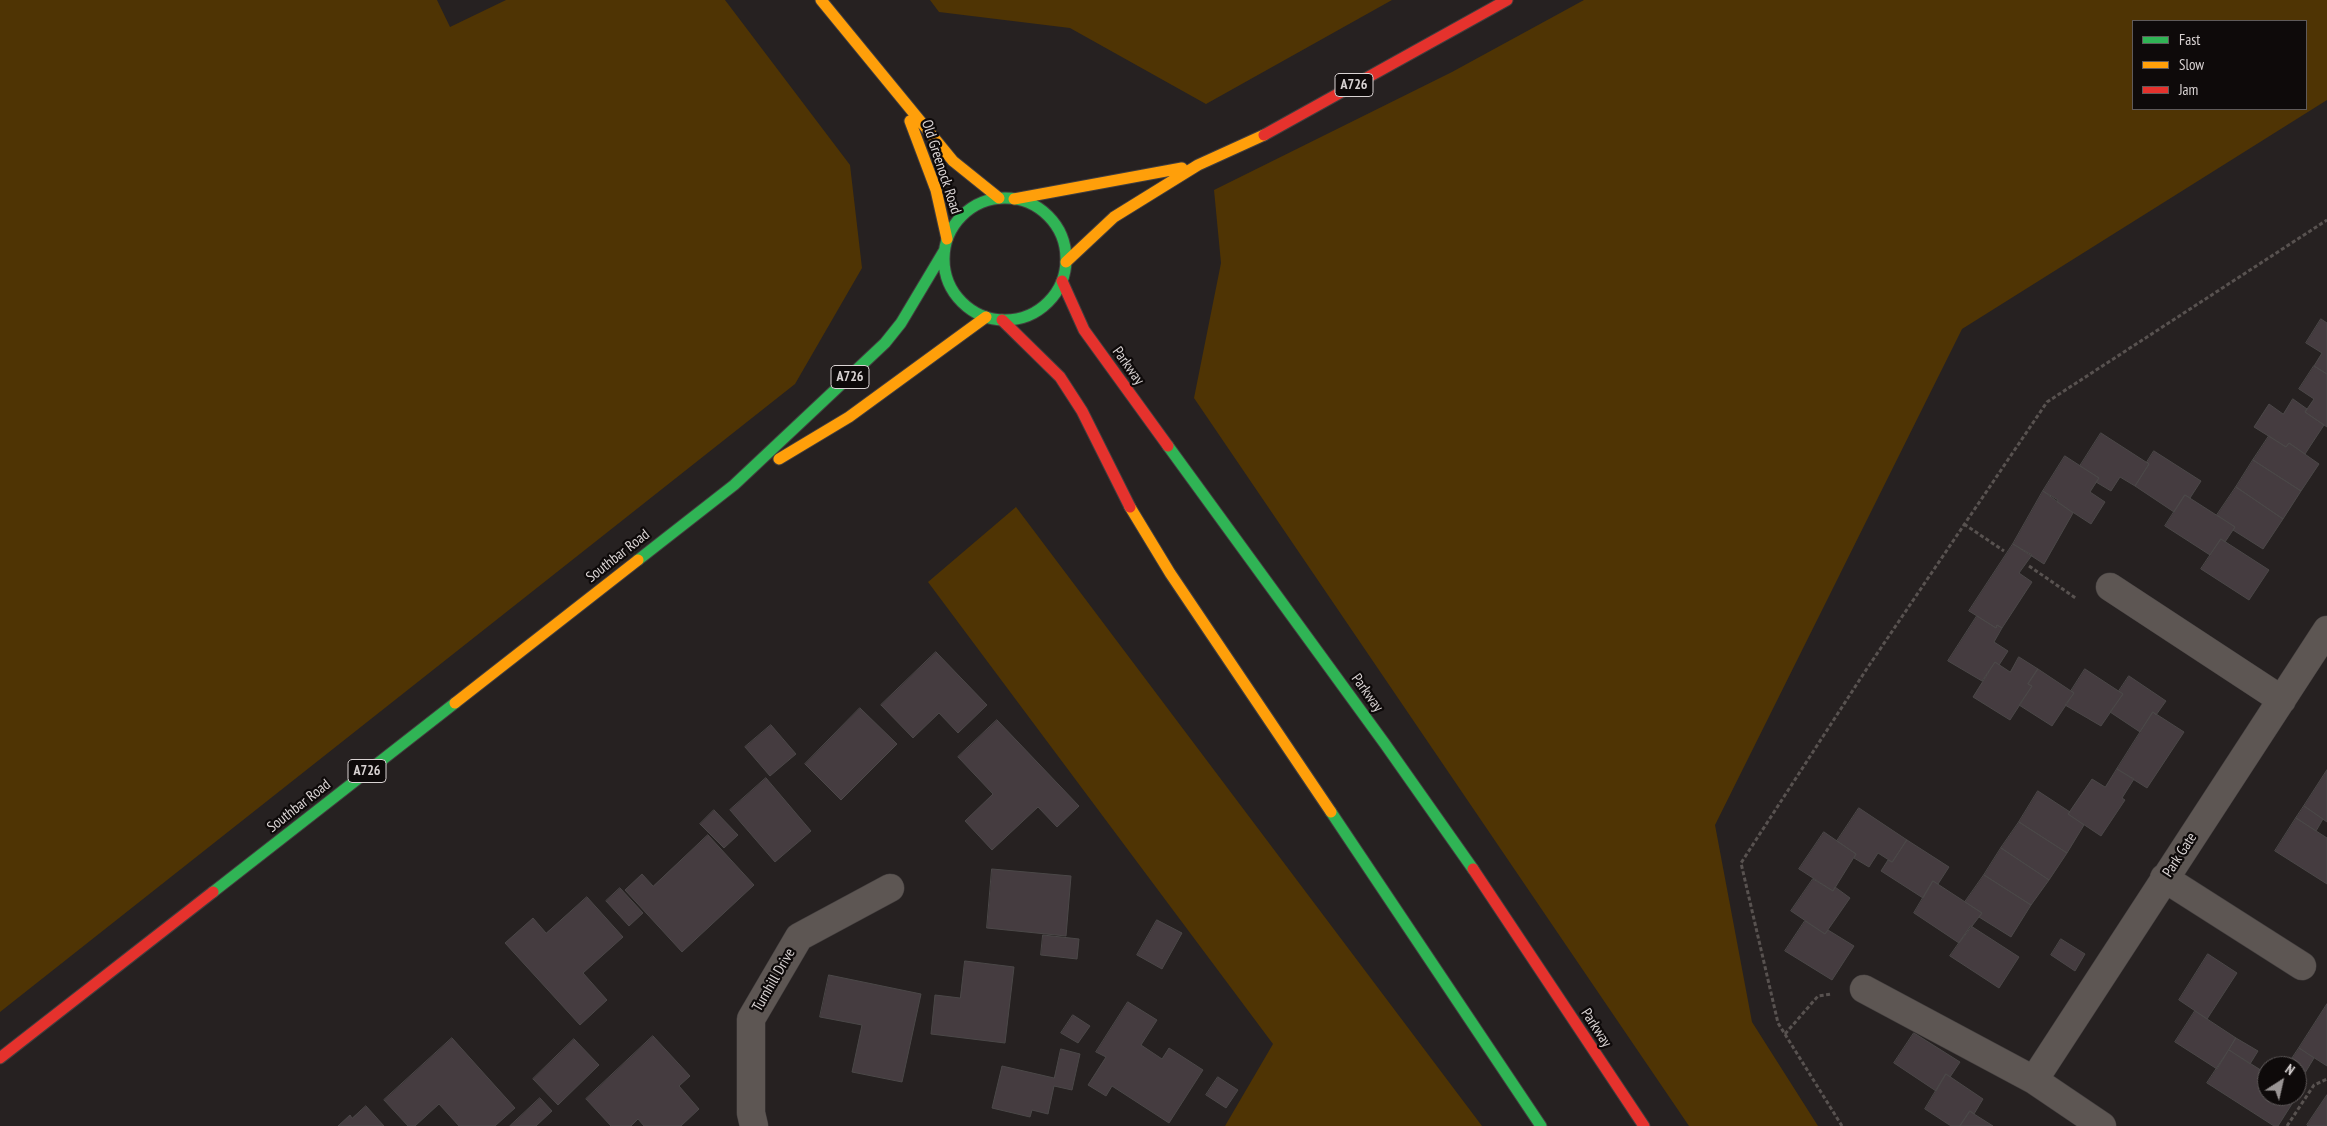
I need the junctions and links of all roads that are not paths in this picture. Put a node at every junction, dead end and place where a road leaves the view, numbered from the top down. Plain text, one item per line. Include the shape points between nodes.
1 (821, 0) edge
2 (1507, 0) edge
3 (904, 105) junction
4 (1198, 165) junction
5 (999, 198) junction
6 (1014, 199) junction
7 (948, 239) junction
8 (944, 251) junction
9 (1066, 262) junction
10 (1062, 281) junction
11 (986, 317) junction
12 (1002, 320) junction
13 (734, 485) junction
14 (2110, 587) road end
15 (2327, 630) edge
16 (2282, 700) junction
17 (2164, 878) junction
18 (890, 888) dead end
19 (2302, 966) dead end
20 (1864, 990) road end
21 (0, 1058) edge
22 (2034, 1080) junction
23 (754, 1126) edge
24 (1542, 1126) edge
25 (1644, 1126) edge
26 (2102, 1126) edge

1 - 3 main road, Old Greenock Road
2 - 4 main road, A726 via 1268,133
3 - 5 main road, Old Greenock Road via 953,161
3 - 7 main road, Old Greenock Road via 936,190
4 - 6 main road, A726
4 - 9 main road, A726 via 1114,217
5 - 6 main road
5 - 7 main road via 967,212 955,224
6 - 9 main road via 1031,204 1046,214 1064,244
7 - 8 main road
8 - 11 main road via 945,272 954,292 967,307
8 - 13 main road, Southbar Road / A726 via 901,324 885,342
9 - 10 main road
10 - 12 main road via 1053,297 1038,310 1021,318
10 - 25 main road, Parkway via 1084,330 1385,744 1494,899
11 - 12 main road
11 - 13 main road, Southbar Road / A726 via 850,417
12 - 24 main road via 1060,377 1082,411 1132,511 1170,573
13 - 21 main road, Southbar Road / A726
14 - 16 street
15 - 16 street, Park Gate
16 - 17 street, Park Gate
17 - 19 street
17 - 22 street, Park Gate
18 - 23 street, Turnhill Drive via 799,937 751,1019 751,1113
20 - 22 street
22 - 26 street

